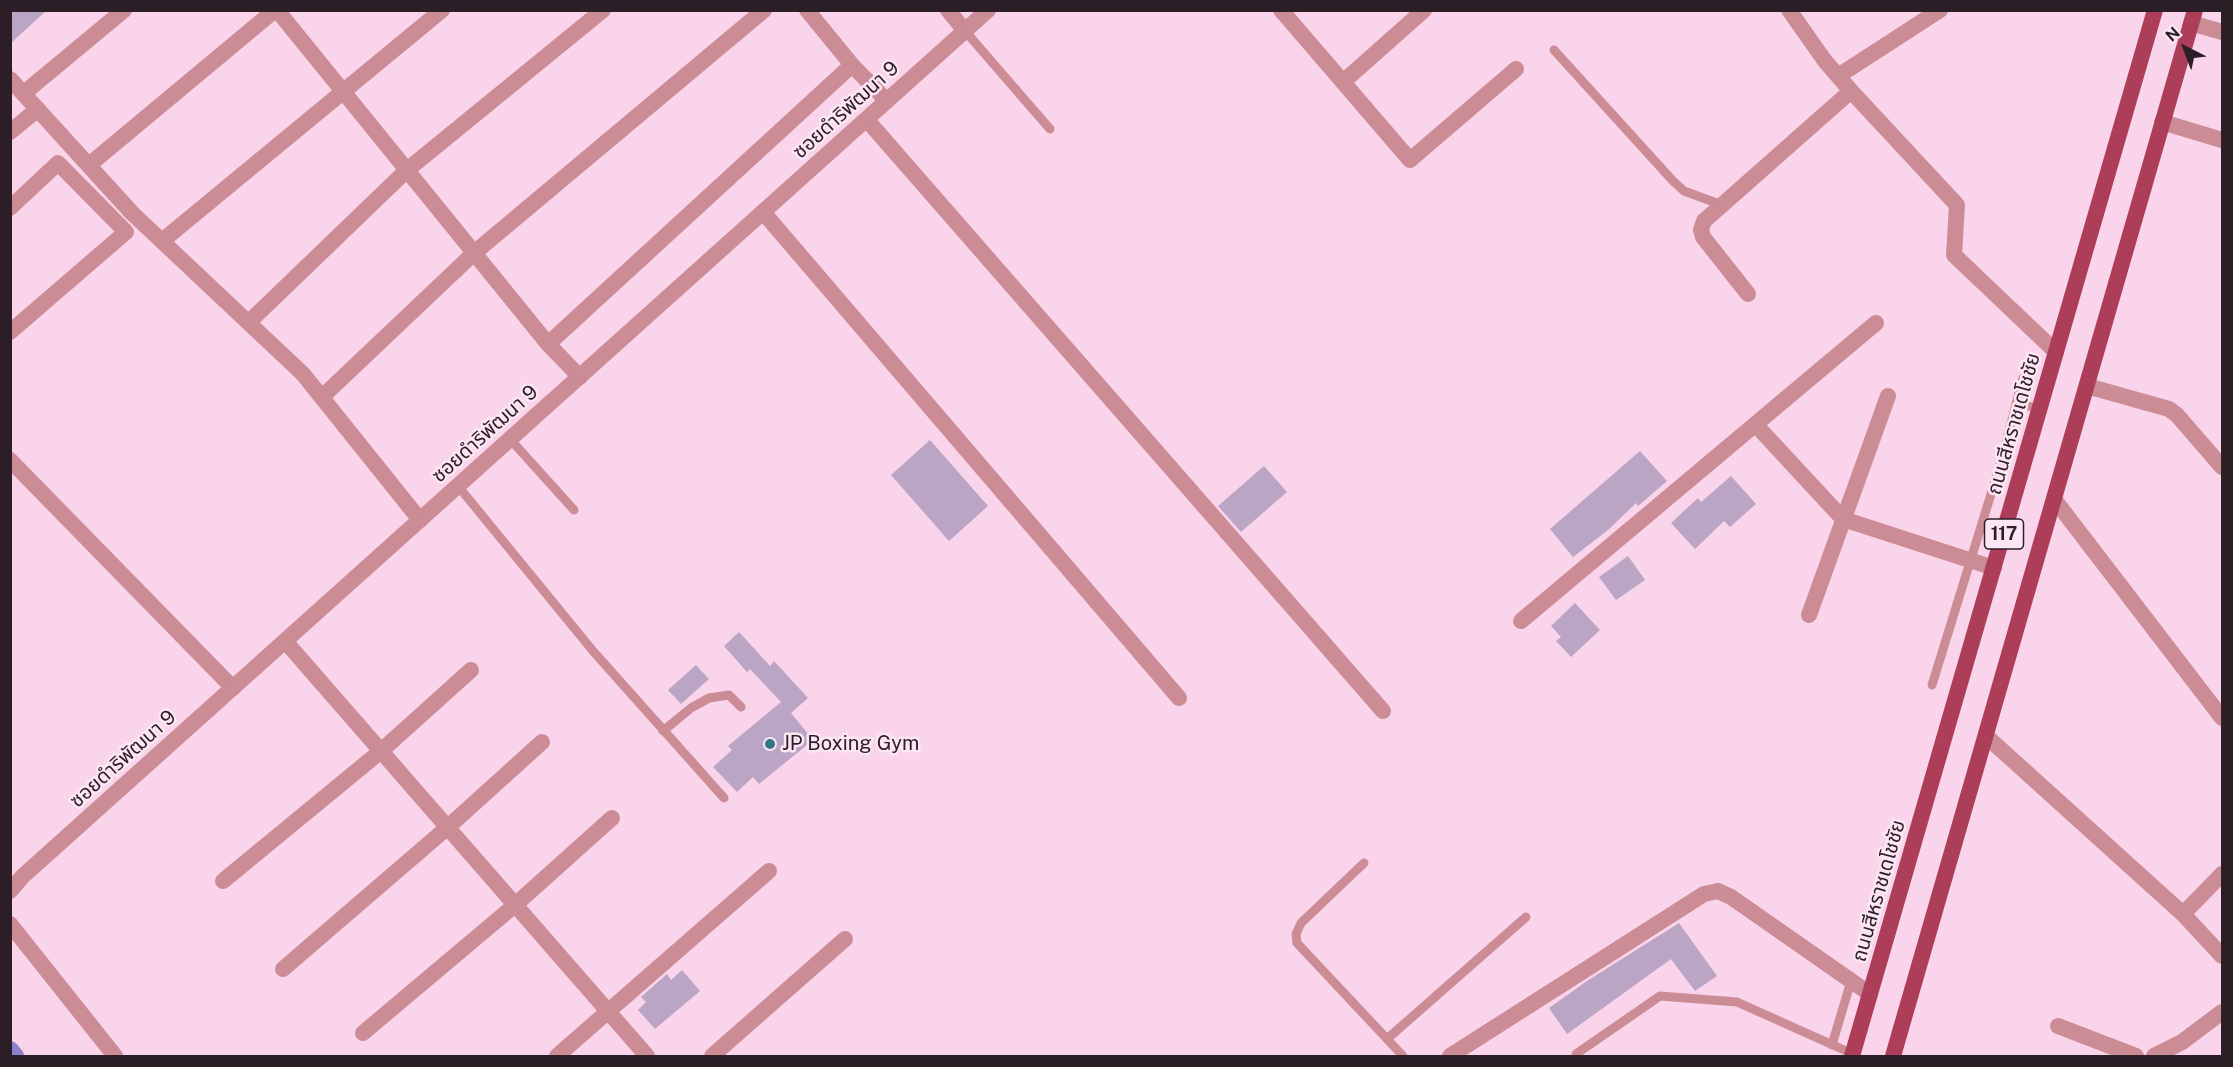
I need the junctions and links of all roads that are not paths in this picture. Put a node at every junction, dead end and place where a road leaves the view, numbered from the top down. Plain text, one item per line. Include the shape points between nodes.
1 (124, 10) edge
2 (276, 10) edge
3 (442, 10) edge
4 (603, 10) edge
5 (764, 10) edge
6 (807, 10) edge
7 (948, 10) edge
8 (988, 10) edge
9 (1281, 10) edge
10 (1424, 10) edge
11 (1790, 10) edge
12 (1940, 10) edge
13 (2155, 10) edge
14 (2193, 17) edge
15 (965, 31) junction
16 (2223, 32) edge
17 (1554, 50) dead end
18 (852, 64) junction
19 (1516, 69) dead end
20 (1838, 76) junction
21 (10, 79) edge
22 (1342, 82) junction
23 (1851, 91) junction
24 (343, 92) junction
25 (24, 93) junction
26 (887, 101) junction
27 (38, 108) junction
28 (867, 120) junction
29 (2162, 122) junction
30 (1050, 129) dead end
31 (10, 132) edge
32 (2223, 140) edge
33 (89, 165) junction
34 (407, 170) junction
35 (1722, 205) junction
36 (10, 208) edge
37 (763, 212) junction
38 (162, 242) junction
39 (474, 252) junction
40 (1748, 294) dead end
41 (249, 322) junction
42 (1876, 323) dead end
43 (10, 332) edge
44 (548, 344) junction
45 (2056, 352) junction
46 (580, 377) junction
47 (2023, 378) dead end
48 (2087, 386) junction
49 (1888, 396) dead end
50 (322, 397) junction
51 (2016, 403) junction
52 (2040, 409) junction
53 (1755, 424) junction
54 (510, 439) junction
55 (10, 460) edge
56 (2000, 465) junction
57 (2223, 467) edge
58 (2022, 470) junction
59 (458, 486) junction
60 (2054, 499) junction
61 (574, 510) dead end
62 (1843, 519) junction
63 (420, 520) junction
64 (1971, 561) junction
65 (1994, 568) junction
66 (1809, 615) dead end
67 (1521, 621) dead end
68 (285, 641) junction
69 (471, 670) dead end
70 (1932, 685) dead end
71 (233, 688) junction
72 (1179, 698) dead end
73 (741, 707) dead end
74 (1383, 711) dead end
75 (2223, 718) edge
76 (663, 731) junction
77 (1986, 736) junction
78 (542, 742) dead end
79 (381, 751) junction
80 (724, 798) dead end
81 (612, 818) dead end
82 (448, 827) junction
83 (1365, 864) dead end
84 (769, 871) dead end
85 (2223, 874) edge
86 (224, 881) dead end
87 (10, 891) edge
88 (515, 905) junction
89 (2183, 914) junction
90 (1526, 917) dead end
91 (10, 924) edge
92 (845, 939) dead end
93 (2223, 956) edge
94 (283, 969) dead end
95 (1851, 981) junction
96 (1870, 994) junction
97 (608, 1011) junction
98 (2223, 1012) edge
99 (2058, 1026) dead end
100 (363, 1033) dead end
101 (1387, 1039) junction
102 (1832, 1045) junction
103 (1576, 1053) dead end
104 (1853, 1055) edge
105 (115, 1056) edge
106 (557, 1056) edge
107 (647, 1056) edge
108 (712, 1056) edge
109 (1402, 1056) edge
110 (1450, 1056) edge
111 (1893, 1056) edge
112 (2136, 1056) edge
113 (2154, 1056) edge

1 - 25 street
2 - 24 street
2 - 33 street
3 - 24 street
4 - 34 street
5 - 39 street
6 - 18 street
7 - 15 street
8 - 15 street, ซอยดำริพัฒนา 9
9 - 22 street
10 - 22 street
11 - 20 street
12 - 20 street
13 - 45 main road, ถนนสีหราชเดโชชัย / 117
14 - 16 street
14 - 29 main road, 117
15 - 26 street, ซอยดำริพัฒนา 9
15 - 30 lane
17 - 35 lane via 1673,181 1684,191
18 - 26 street
18 - 44 street
19 - 22 street via 1410,160
20 - 23 street
21 - 25 street
23 - 35 street
23 - 45 street via 1957,205 1953,255
24 - 34 street
24 - 38 street
25 - 27 street
26 - 28 street, ซอยดำริพัฒนา 9
27 - 31 street
27 - 33 street
28 - 37 street, ซอยดำริพัฒนา 9
28 - 74 street
29 - 32 street
29 - 48 main road, 117
33 - 38 street
34 - 39 street
34 - 41 street
35 - 40 street via 1704,221 1703,237
36 - 43 street via 58,162 126,232
37 - 46 street, ซอยดำริพัฒนา 9
37 - 72 street
38 - 41 street
39 - 44 street
39 - 50 street
41 - 50 street
42 - 53 street
44 - 46 street
45 - 52 main road, ถนนสีหราชเดโชชัย / 117
46 - 54 street, ซอยดำริพัฒนา 9
47 - 51 lane
48 - 57 street via 2169,409
48 - 60 main road, 117
49 - 62 street
50 - 63 street
51 - 52 lane
51 - 56 lane
52 - 58 main road, ถนนสีหราชเดโชชัย / 117
53 - 62 street
53 - 67 street
54 - 59 street, ซอยดำริพัฒนา 9
54 - 61 lane
55 - 71 street
56 - 58 lane
56 - 64 lane
58 - 65 main road, ถนนสีหราชเดโชชัย / 117
59 - 63 street, ซอยดำริพัฒนา 9
59 - 76 lane
60 - 75 street
60 - 77 main road, 117
62 - 64 street
62 - 66 street
63 - 68 street, ซอยดำริพัฒนา 9
64 - 65 street
64 - 70 lane
65 - 96 main road, ถนนสีหราชเดโชชัย / 117
68 - 71 street, ซอยดำริพัฒนา 9
68 - 79 street
69 - 79 street
71 - 87 street, ซอยดำริพัฒนา 9
73 - 76 lane via 729,694 709,698
76 - 80 lane
77 - 89 street
77 - 111 main road, 117
78 - 82 street
79 - 82 street
79 - 86 street
81 - 88 street
82 - 88 street
82 - 94 street
83 - 101 lane via 1301,923 1297,943
84 - 97 street
85 - 89 street
88 - 97 street
88 - 100 street
89 - 93 street
90 - 101 lane
91 - 105 street
92 - 108 street
95 - 96 street
95 - 102 lane
95 - 110 street via 1718,891 1704,894
96 - 104 main road, ถนนสีหราชเดโชชัย / 117
97 - 106 street
97 - 107 street
98 - 113 street via 2182,1042
99 - 112 street
101 - 109 lane
102 - 103 lane via 1737,1002 1660,996
102 - 104 lane

